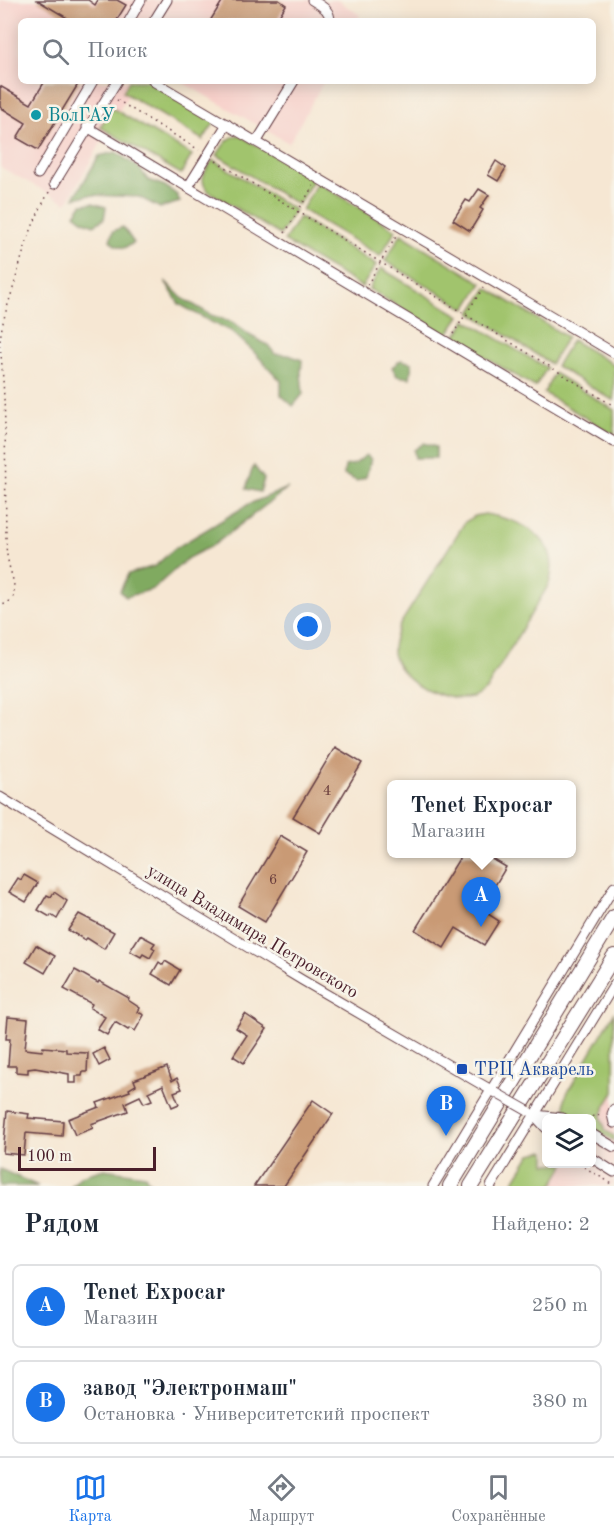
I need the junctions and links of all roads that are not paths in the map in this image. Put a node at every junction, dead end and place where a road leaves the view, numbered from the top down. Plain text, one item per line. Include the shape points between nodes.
1 (141, 0) edge
2 (168, 0) edge
3 (312, 0) edge
4 (131, 18) edge
5 (156, 18) edge
6 (330, 18) edge
7 (91, 84) edge
8 (115, 84) edge
9 (158, 84) edge
10 (292, 84) edge
11 (227, 124) junction
12 (87, 127) junction
13 (257, 141) junction
14 (38, 174) dead end
15 (54, 184) road end
16 (188, 188) junction
17 (614, 352) edge
18 (614, 442) edge
19 (0, 797) edge
20 (614, 887) edge
21 (614, 917) edge
22 (614, 956) edge
23 (614, 985) edge
24 (494, 1092) junction
25 (531, 1113) junction
26 (542, 1115) edge
27 (542, 1124) edge
28 (596, 1137) edge
29 (614, 1147) edge
30 (596, 1161) edge
31 (614, 1172) edge
32 (433, 1186) edge
33 (450, 1186) edge
34 (471, 1186) edge
35 (491, 1186) edge

1 - 4 street
2 - 5 street
3 - 6 street via 327,11
7 - 14 street
8 - 12 street
9 - 11 street
10 - 13 street
11 - 13 street
11 - 16 street
12 - 15 street
12 - 16 street
13 - 17 street
16 - 18 street
19 - 24 street, улица Владимира Петровского
20 - 24 street
21 - 33 highway
22 - 34 highway
23 - 25 street
24 - 25 street, улица Владимира Петровского, bridge
24 - 32 street
25 - 26 street
25 - 27 street
25 - 35 street
28 - 29 street
30 - 31 street

